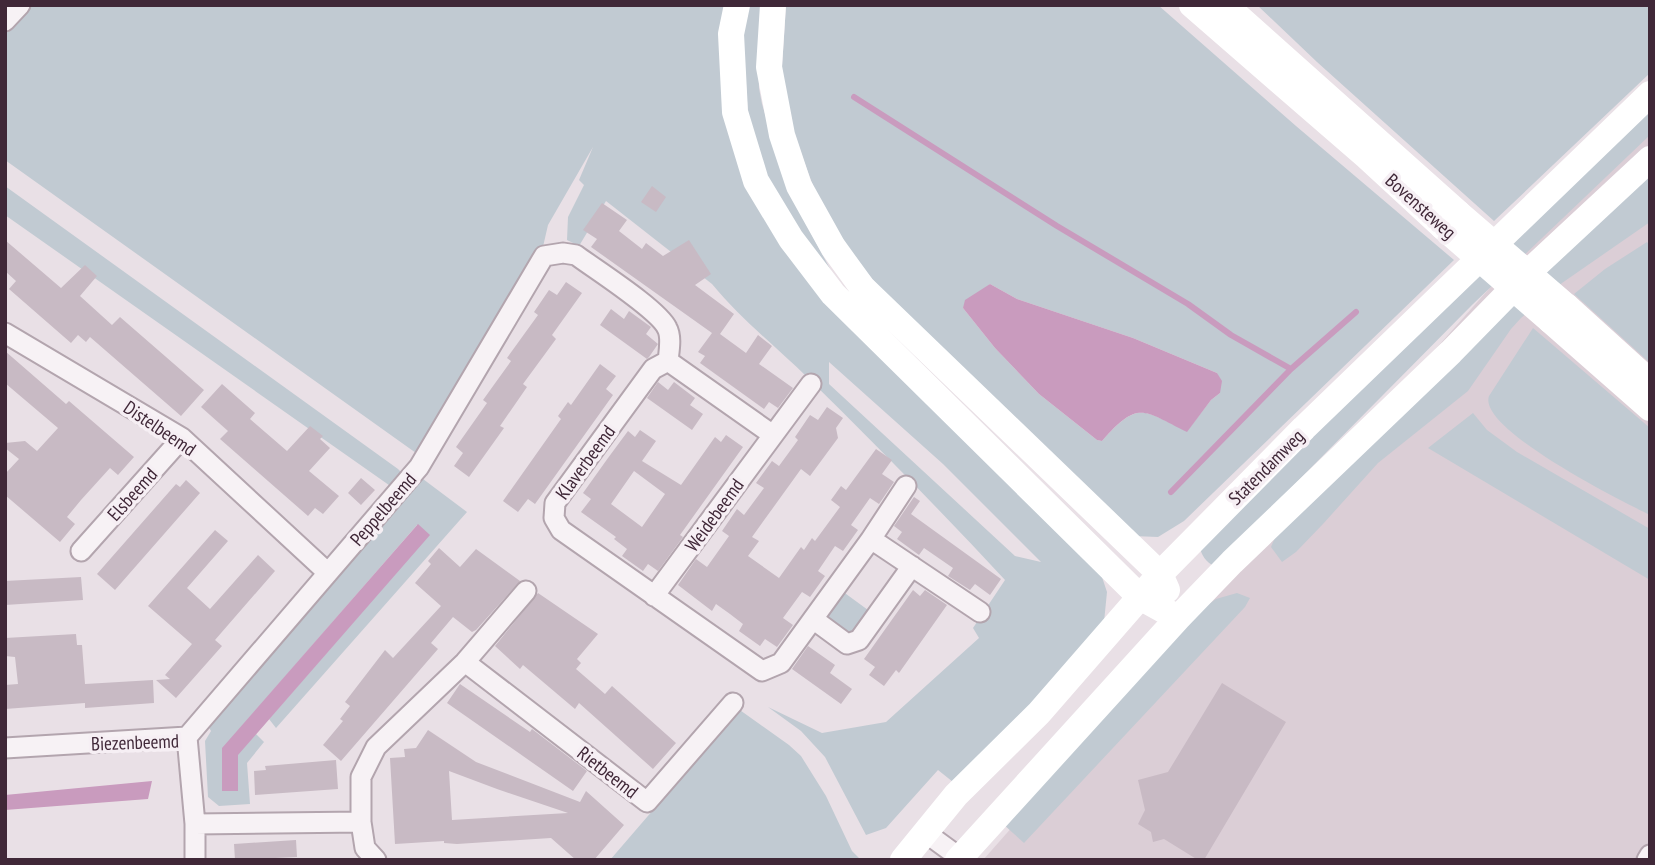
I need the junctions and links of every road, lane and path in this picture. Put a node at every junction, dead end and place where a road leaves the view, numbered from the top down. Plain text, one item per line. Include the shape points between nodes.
1 (20, 5) edge
2 (737, 5) edge
3 (772, 5) edge
4 (1192, 5) edge
5 (1225, 5) edge
6 (1239, 5) edge
7 (5, 21) edge
8 (1259, 37) junction
9 (1650, 94) edge
10 (1650, 159) edge
11 (1451, 220) junction
12 (1558, 314) junction
13 (5, 333) edge
14 (668, 361) junction
15 (1650, 382) edge
16 (811, 384) dead end
17 (1650, 408) edge
18 (773, 435) junction
19 (182, 438) junction
20 (906, 486) dead end
21 (871, 539) junction
22 (81, 551) dead end
23 (912, 566) junction
24 (328, 573) junction
25 (1160, 574) junction
26 (526, 591) dead end
27 (654, 596) junction
28 (1140, 597) junction
29 (980, 612) dead end
30 (1178, 618) junction
31 (813, 619) junction
32 (465, 662) junction
33 (733, 703) dead end
34 (187, 737) junction
35 (5, 748) edge
36 (361, 822) junction
37 (195, 824) junction
38 (926, 833) junction
39 (1650, 855) edge
40 (960, 859) edge
41 (195, 860) edge
42 (376, 860) edge
43 (903, 860) edge
44 (1647, 860) edge

1 - 7 street
2 - 28 main road via 731,34 735,112 756,181 791,239 833,294
3 - 25 main road via 769,66 782,135 799,186 833,247 862,287
4 - 11 main road, Bovensteweg via 1366,156
5 - 8 main road, Bovensteweg
6 - 8 main road
8 - 11 main road, Bovensteweg
9 - 25 main road, Statendamweg
10 - 30 main road
11 - 12 main road, Bovensteweg, bridge
12 - 15 main road, Bovensteweg
12 - 17 main road, Bovensteweg
13 - 19 street, Distelbeemd
14 - 18 street
14 - 24 street, Peppelbeemd via 668,329 655,313 576,255 544,256 419,467
14 - 27 street, Klaverbeemd via 653,369 555,503 554,518 561,530
16 - 18 street, Weidebeemd
18 - 27 street, Weidebeemd
19 - 22 street, Elsbeemd
19 - 24 street, Distelbeemd
20 - 21 street, Klaverbeemd
21 - 23 street
21 - 31 street, Klaverbeemd
23 - 29 street
23 - 31 street via 859,640 846,644
24 - 34 street, Peppelbeemd
25 - 28 main road, Statendamweg
25 - 30 main road
26 - 32 street
27 - 31 street, Klaverbeemd via 762,671 781,663
28 - 30 main road
28 - 38 main road, Statendamweg
30 - 40 main road
32 - 33 street, Rietbeemd via 648,802
32 - 36 street via 376,747 361,777
34 - 35 street, Biezenbeemd
34 - 37 street, Biezenbeemd
36 - 37 street
36 - 42 street via 365,848
37 - 41 street, Biezenbeemd
38 - 40 street
38 - 43 main road, Statendamweg
39 - 44 street

